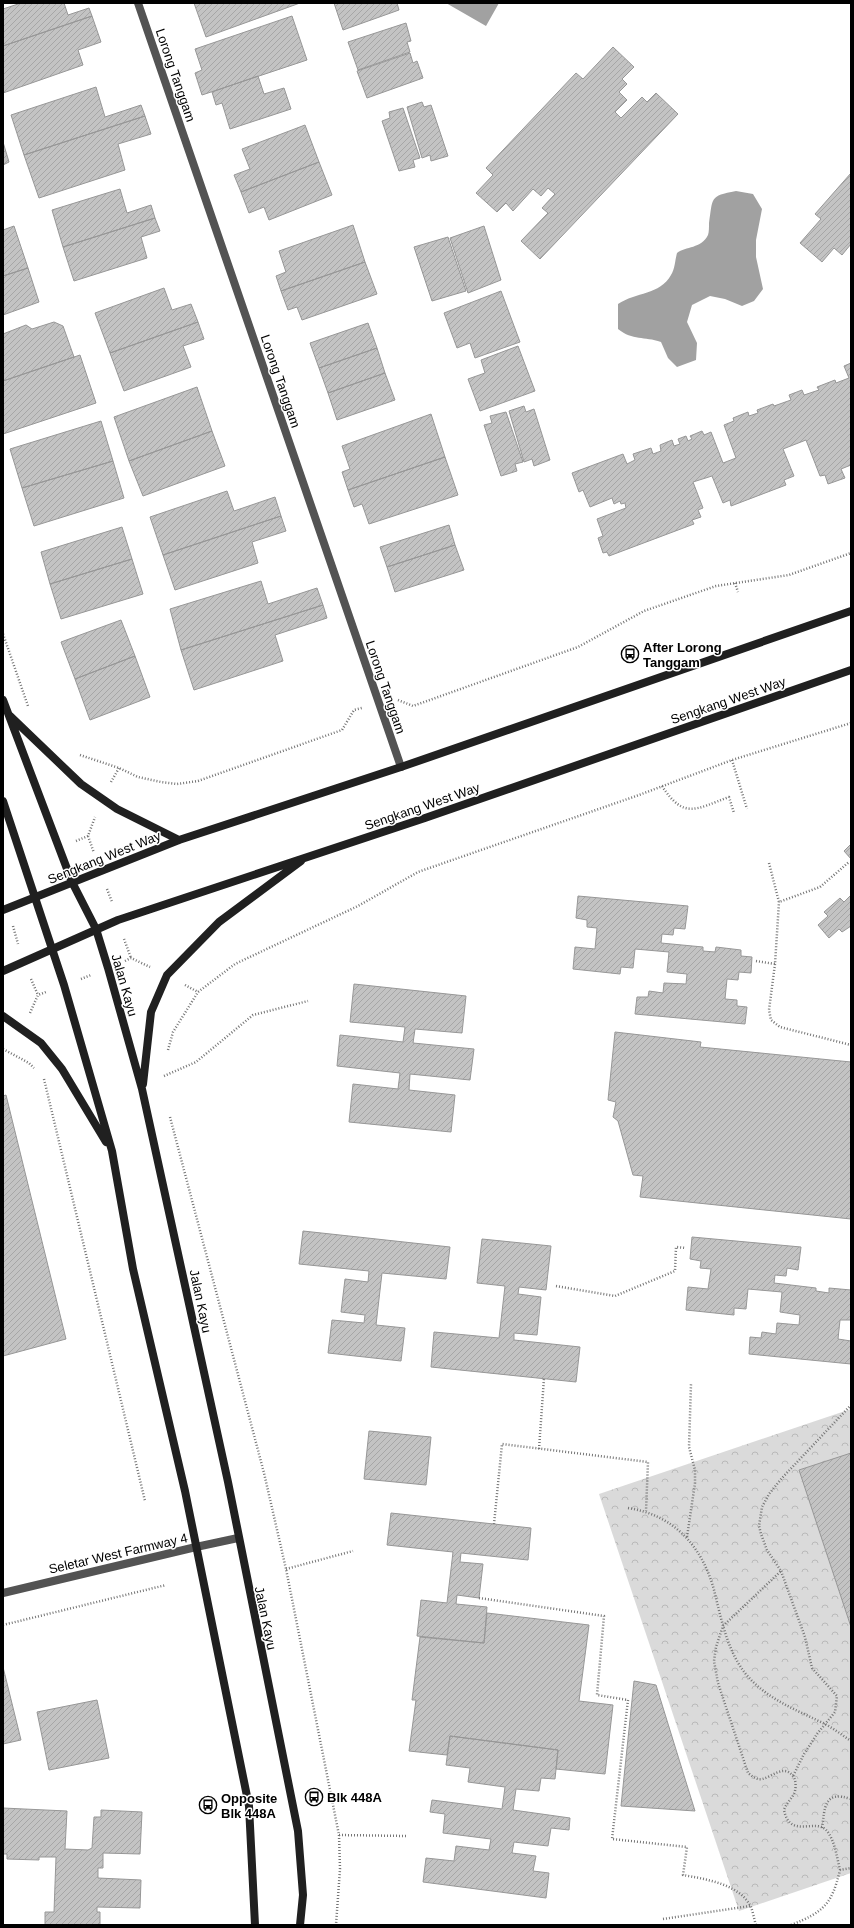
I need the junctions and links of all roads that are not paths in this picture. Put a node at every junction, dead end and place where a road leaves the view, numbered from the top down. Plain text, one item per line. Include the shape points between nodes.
1 (138, 3) edge
2 (851, 611) edge
3 (851, 670) edge
4 (3, 700) edge
5 (9, 714) junction
6 (401, 767) junction
7 (3, 801) edge
8 (178, 840) junction
9 (306, 857) junction
10 (72, 882) junction
11 (34, 897) junction
12 (3, 910) edge
13 (96, 929) junction
14 (52, 950) junction
15 (3, 971) edge
16 (3, 1016) edge
17 (142, 1089) junction
18 (112, 1151) junction
19 (238, 1538) junction
20 (196, 1547) junction
21 (3, 1592) edge
22 (255, 1925) edge
23 (300, 1925) edge

1 - 6 street, Lorong Tanggam
2 - 6 main road, Sengkang West Way
3 - 9 main road, Sengkang West Way
4 - 5 main road, Jalan Kayu
5 - 8 main road via 81,784 118,809
5 - 10 main road, Jalan Kayu
6 - 8 main road, Sengkang West Way
7 - 11 main road
8 - 10 main road, Sengkang West Way
9 - 13 main road, Sengkang West Way
9 - 17 main road via 219,922 167,975 151,1012
10 - 11 main road, Sengkang West Way
10 - 13 main road, Jalan Kayu
11 - 12 main road, Sengkang West Way
11 - 14 main road
13 - 14 main road, Sengkang West Way
13 - 17 main road, Jalan Kayu
14 - 15 main road, Sengkang West Way
14 - 18 main road
16 - 18 main road via 42,1044 62,1069
17 - 19 main road, Jalan Kayu
18 - 20 main road via 133,1269
19 - 20 street, Seletar West Farmway 4
19 - 23 main road, Jalan Kayu via 298,1831 303,1895
20 - 21 street, Seletar West Farmway 4
20 - 22 main road via 250,1806

